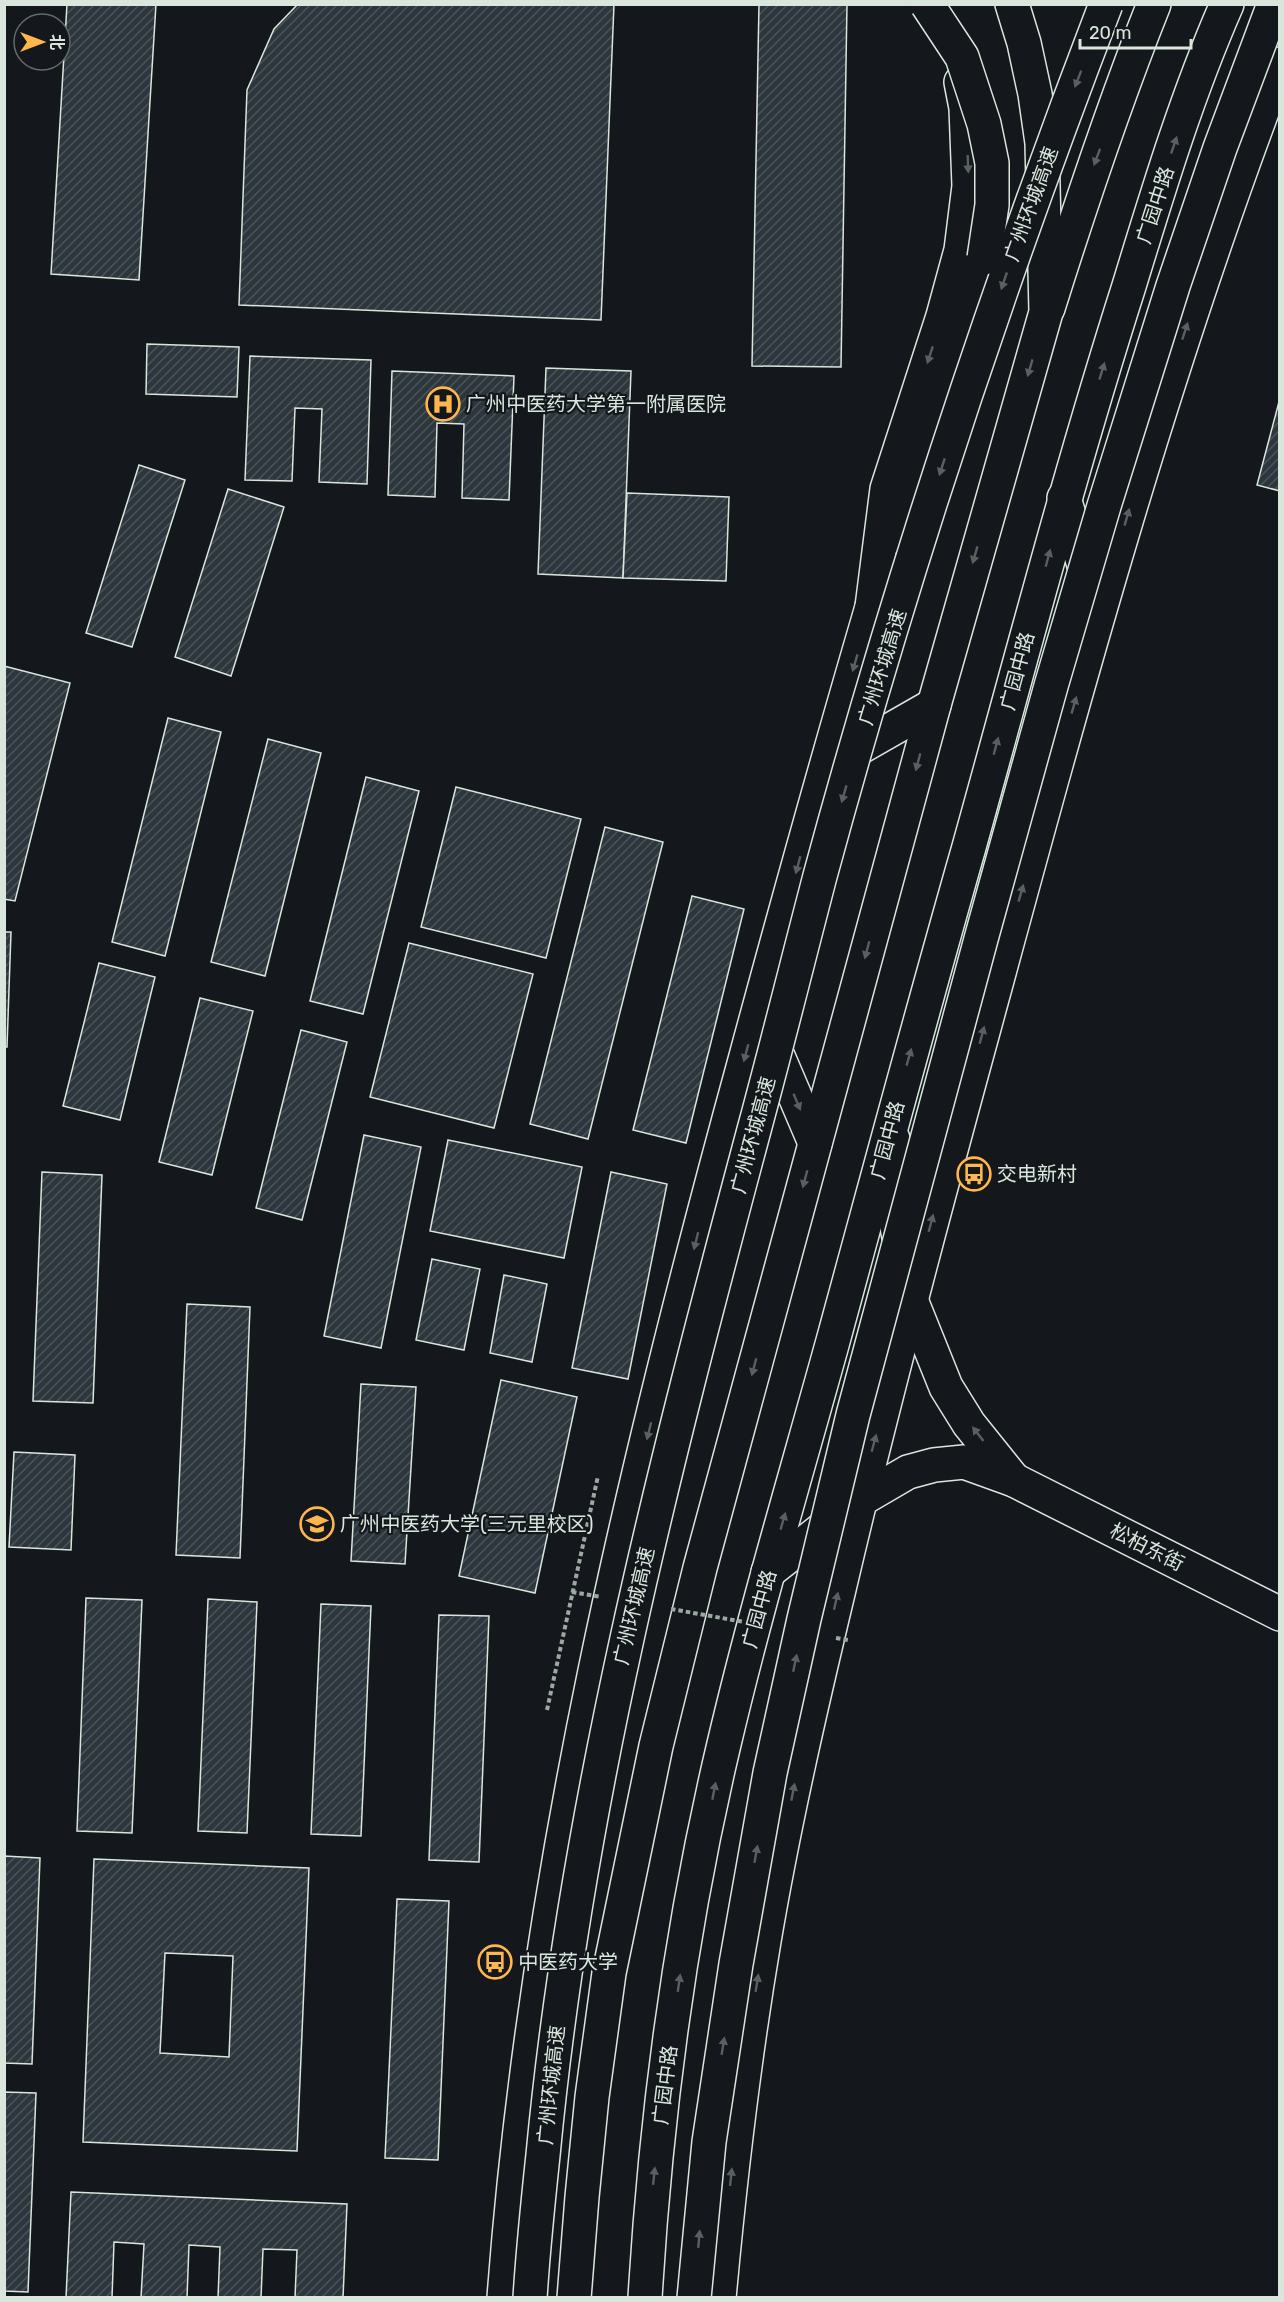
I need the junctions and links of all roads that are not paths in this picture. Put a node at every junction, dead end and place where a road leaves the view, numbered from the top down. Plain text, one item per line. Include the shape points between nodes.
1 (927, 4) edge
2 (941, 4) edge
3 (1012, 4) edge
4 (1106, 4) edge
5 (1154, 4) edge
6 (1274, 4) edge
7 (1226, 13) edge
8 (1280, 64) edge
9 (1046, 312) junction
10 (1064, 498) junction
11 (872, 607) junction
12 (1099, 615) junction
13 (934, 705) junction
14 (824, 768) junction
15 (981, 803) junction
16 (1000, 969) junction
17 (758, 1009) junction
18 (894, 1113) junction
19 (815, 1143) junction
20 (911, 1300) junction
21 (1014, 1480) junction
22 (860, 1500) junction
23 (768, 1572) junction
24 (1280, 1614) edge
25 (504, 2298) edge
26 (530, 2298) edge
27 (574, 2298) edge
28 (645, 2298) edge
29 (694, 2298) edge
30 (719, 2298) edge

1 - 11 main road, bridge via 962,57 988,143 992,205 984,258 966,325
2 -> 11 main road via 953,35 966,108 969,186 961,250 887,489
3 - 9 main road via 1024,43 1042,143
4 -> 26 main road, 广州环城高速, bridge via 1046,161 933,495 821,872 698,1340 652,1524 585,1845 549,2093
5 -> 9 main road via 1128,68
29 -> 6 main road, bridge via 709,2142 770,1773 854,1414 981,939 1104,506 1176,275
10 -> 7 main road, 广园中路 via 1176,139
12 -> 8 main road via 1203,275
9 -> 13 main road
10 - 12 main road
15 -> 10 main road, 广园中路
11 -> 14 main road
16 -> 12 main road
13 - 14 main road
13 -> 19 main road
14 -> 17 main road
15 - 16 main road
18 -> 15 main road, 广园中路
20 -> 16 main road
17 -> 19 main road
17 -> 25 main road via 657,1395 579,1752 526,2079
18 - 20 main road via 893,1206
23 -> 18 main road, 广园中路
19 -> 27 main road via 700,1568 651,1769 608,1984 588,2130
21 -> 20 main road via 969,1424 946,1387
22 -> 20 main road
21 - 22 main road, 松柏东街 via 964,1462 934,1465 908,1472
21 - 24 main road, 松柏东街
22 - 23 main road, 松柏东街
30 -> 22 main road via 736,2133 765,1935 804,1735
28 -> 23 main road, 广园中路 via 661,2107 680,1976 723,1746

